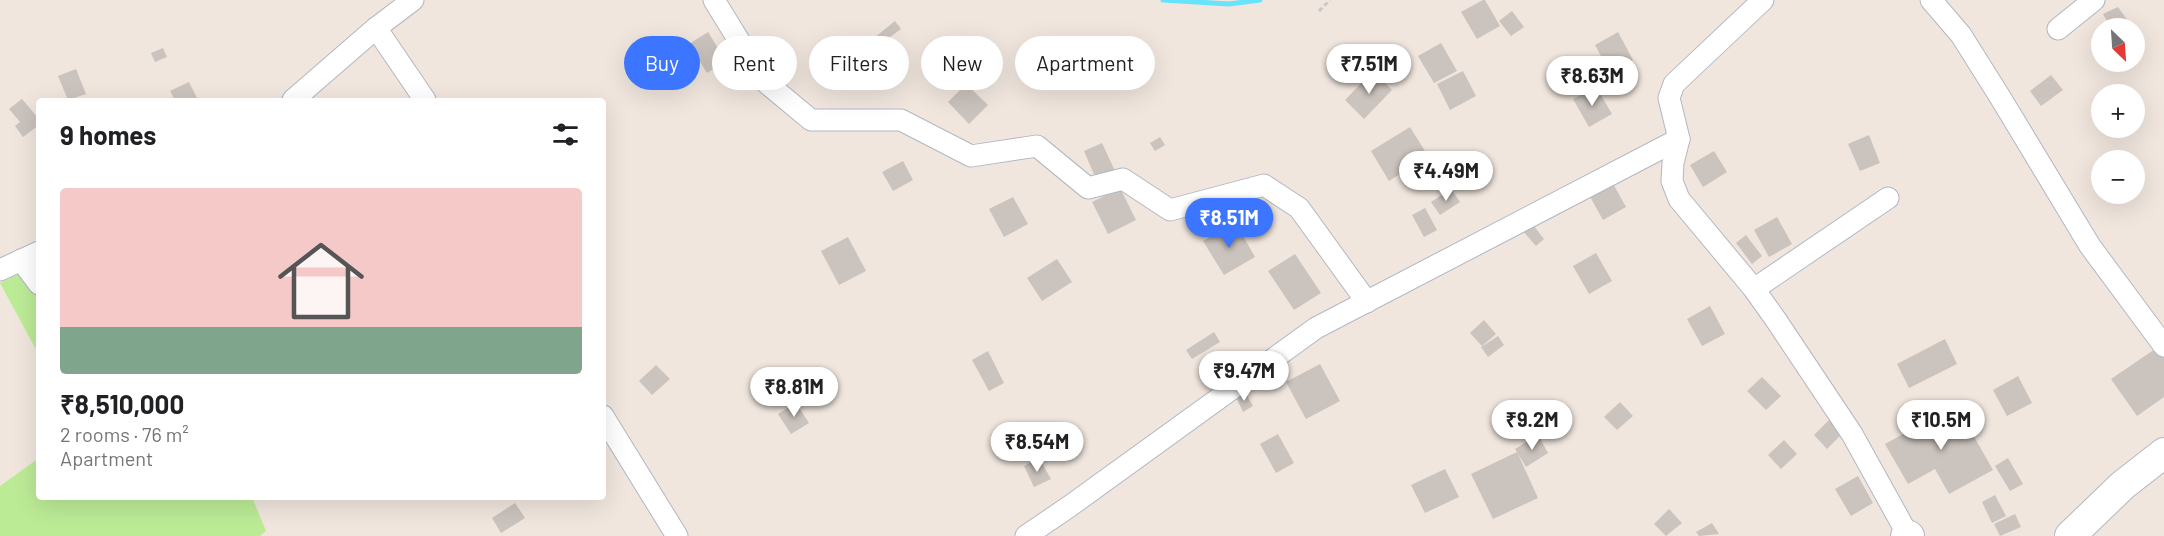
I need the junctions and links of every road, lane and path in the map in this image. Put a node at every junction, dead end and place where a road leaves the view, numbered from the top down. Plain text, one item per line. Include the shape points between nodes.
1 (413, 0) edge
2 (714, 0) edge
3 (1330, 0) edge
4 (1762, 0) edge
5 (1931, 0) edge
6 (2094, 0) edge
7 (1319, 11) dead end
8 (376, 28) junction
9 (2058, 29) dead end
10 (295, 98) edge
11 (424, 98) edge
12 (1679, 139) junction
13 (1888, 198) dead end
14 (30, 256) edge
15 (0, 270) edge
16 (36, 275) edge
17 (1754, 289) junction
18 (1367, 302) junction
19 (2164, 346) edge
20 (606, 421) edge
21 (2164, 453) edge
22 (2083, 532) edge
23 (677, 536) edge
24 (1026, 536) edge
25 (1908, 536) edge

1 - 8 street
2 - 18 street via 763,80 811,120 901,120 971,156 1037,146 1088,188 1123,179 1170,210 1264,185 1299,208
3 - 7 path
4 - 12 street via 1674,84 1669,98
5 - 19 street via 1961,35 2090,246
6 - 9 street
8 - 10 street
8 - 11 street
12 - 17 street via 1672,181 1679,199
12 - 18 street
13 - 17 street
14 - 15 street
14 - 16 street
17 - 25 street via 1852,434
18 - 24 street via 1316,328
20 - 23 street
21 - 22 street via 2123,485

